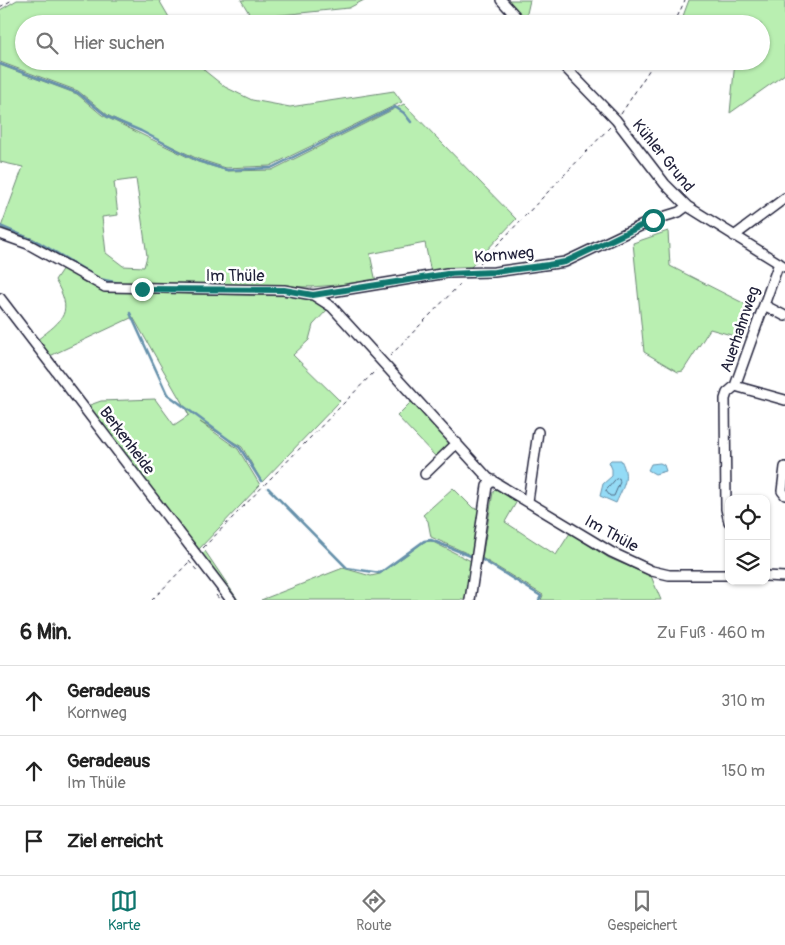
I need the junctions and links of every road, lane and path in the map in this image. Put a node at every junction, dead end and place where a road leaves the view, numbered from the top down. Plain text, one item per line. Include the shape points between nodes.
1 (12, 0) edge
2 (501, 0) edge
3 (685, 0) edge
4 (0, 8) edge
5 (515, 15) edge
6 (678, 15) edge
7 (568, 70) edge
8 (650, 70) edge
9 (616, 120) junction
10 (785, 198) edge
11 (687, 206) junction
12 (0, 234) edge
13 (734, 236) junction
14 (782, 265) edge
15 (471, 273) junction
16 (313, 295) junction
17 (0, 298) edge
18 (764, 305) junction
19 (785, 316) edge
20 (383, 363) junction
21 (735, 386) junction
22 (785, 400) edge
23 (538, 432) dead end
24 (457, 443) junction
25 (785, 466) edge
26 (425, 474) dead end
27 (493, 480) junction
28 (726, 495) edge
29 (785, 495) edge
30 (528, 502) junction
31 (196, 554) junction
32 (200, 574) dead end
33 (725, 575) edge
34 (770, 576) edge
35 (785, 576) edge
36 (215, 594) dead end
37 (152, 600) edge
38 (220, 600) edge
39 (231, 600) edge
40 (470, 600) edge

1 - 4 path
2 - 5 street
3 - 6 path
7 - 9 street, Kühler Grund
8 - 9 path
9 - 11 street, Kühler Grund via 665,184
9 - 15 path
10 - 13 street
11 - 13 street, Kühler Grund
11 - 15 street, Kornweg via 565,262
12 - 16 street, Im Thüle via 28,244 105,288 284,290
13 - 14 street, Kühler Grund
14 - 18 street, Auerhahnweg
15 - 16 street, Kornweg
15 - 20 path
16 - 20 street, Im Thüle via 332,307
17 - 31 street, Berkenheide
18 - 19 street
18 - 21 street, Auerhahnweg
20 - 24 street, Im Thüle
20 - 31 path
21 - 22 street
21 - 28 street, Auerhahnweg via 725,399
23 - 30 street
24 - 26 street
24 - 27 street, Im Thüle
25 - 29 street via 782,491
27 - 30 street, Im Thüle
27 - 40 street via 487,486
30 - 33 street, Im Thüle via 611,552 652,571 669,575
31 - 39 street, Berkenheide
32 - 37 path via 189,561
34 - 35 street
36 - 38 path

